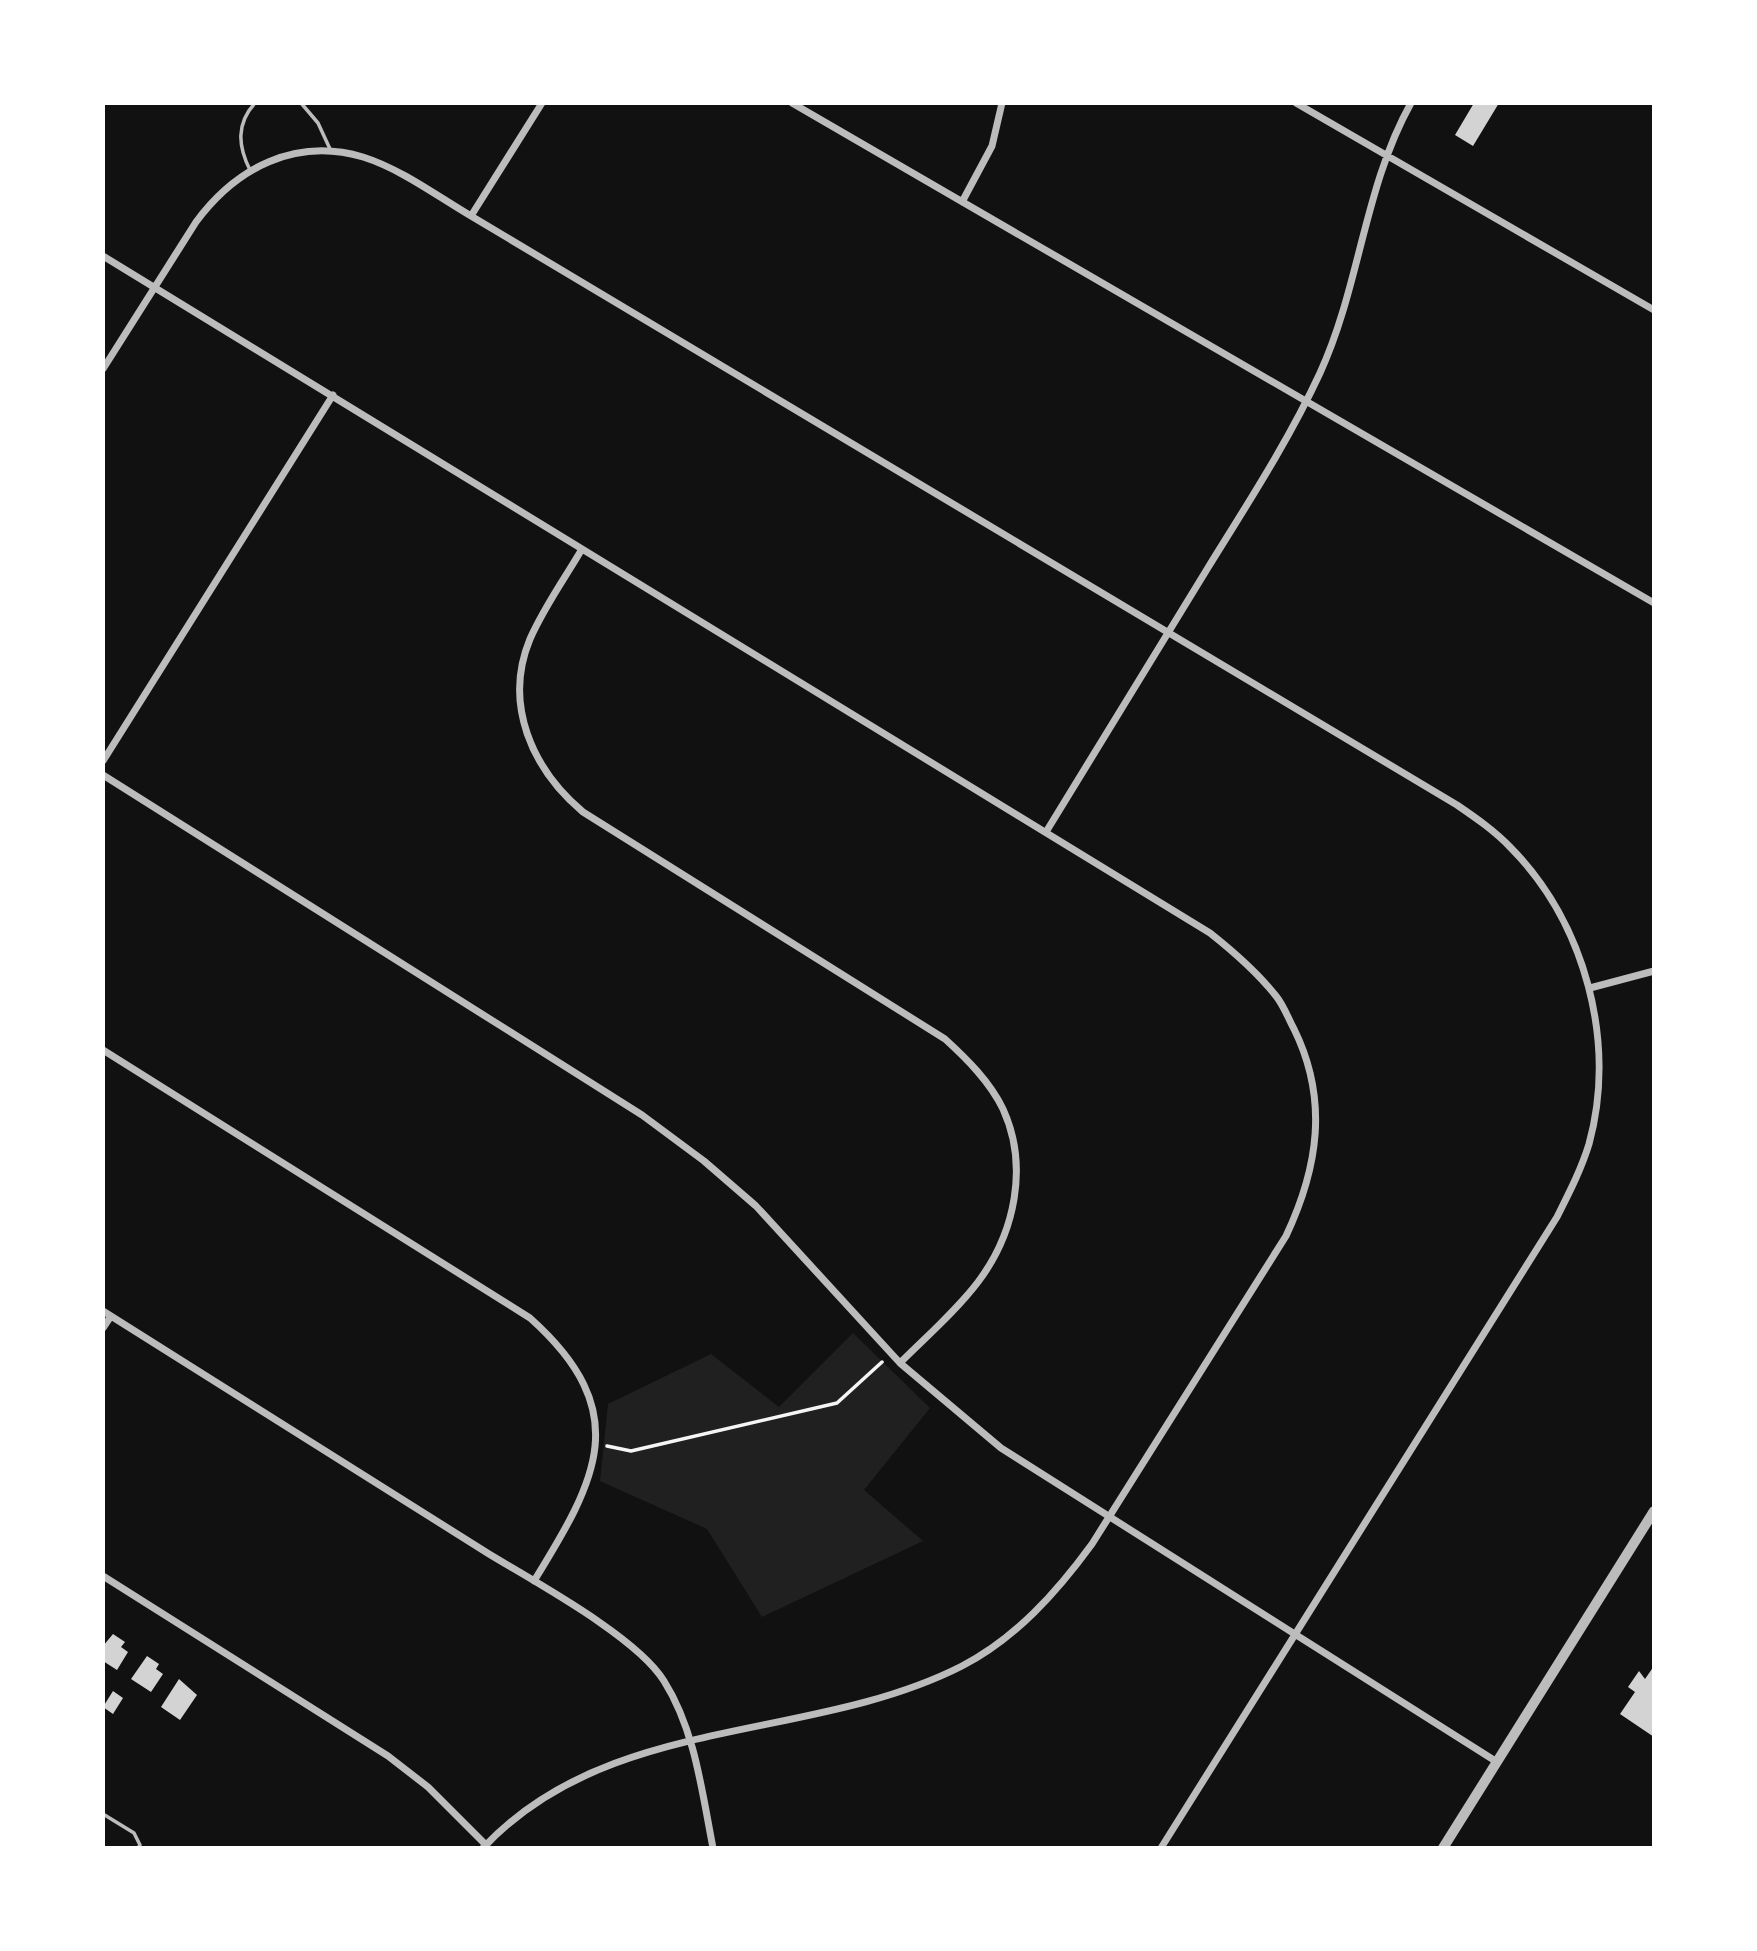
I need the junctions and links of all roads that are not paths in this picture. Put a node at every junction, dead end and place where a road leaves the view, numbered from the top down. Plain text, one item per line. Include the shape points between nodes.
1 (255, 103) edge
2 (301, 103) edge
3 (542, 103) edge
4 (792, 103) edge
5 (1002, 103) edge
6 (1296, 103) edge
7 (1411, 103) edge
8 (330, 151) junction
9 (1386, 155) junction
10 (250, 170) junction
11 (962, 202) junction
12 (471, 216) junction
13 (103, 256) edge
14 (154, 287) junction
15 (1654, 310) edge
16 (103, 369) edge
17 (333, 395) junction
18 (1306, 402) junction
19 (582, 550) junction
20 (1654, 603) edge
21 (1169, 632) junction
22 (103, 761) edge
23 (103, 775) edge
24 (1046, 832) junction
25 (1654, 971) edge
26 (1590, 988) junction
27 (103, 1050) edge
28 (103, 1311) edge
29 (111, 1316) junction
30 (103, 1328) edge
31 (900, 1363) junction
32 (1654, 1511) edge
33 (1109, 1518) junction
34 (103, 1576) edge
35 (534, 1581) junction
36 (1294, 1635) junction
37 (690, 1740) junction
38 (1497, 1762) junction
39 (103, 1814) edge
40 (484, 1847) edge
41 (138, 1848) edge
42 (713, 1848) edge
43 (1161, 1848) edge
44 (1443, 1848) edge

1 - 10 lane via 239,137
2 - 8 lane via 318,122
3 - 12 street
4 - 11 street
5 - 11 street via 992,146
6 - 9 street
7 - 9 street
8 - 10 street via 282,155
8 - 12 street via 381,164
9 - 15 street
9 - 18 street via 1350,291
10 - 14 street via 213,199
11 - 18 street
12 - 21 street
13 - 14 street
14 - 16 street
14 - 17 street
17 - 19 street
17 - 22 street
18 - 20 street
18 - 21 street
19 - 24 street
19 - 31 street via 540,619 523,660 521,710 526,733 549,779 583,811 945,1039 969,1061 1003,1109 1016,1177 1009,1223 978,1283
21 - 24 street
21 - 26 street via 1486,825 1521,858 1553,903
23 - 31 street via 642,1115 756,1206
24 - 33 street via 1210,933 1249,964 1279,999 1315,1086 1313,1164 1286,1236
25 - 26 street
26 - 36 street via 1598,1077 1589,1143 1576,1180 1550,1229
27 - 35 street via 530,1318 559,1343 580,1373 594,1408 596,1444 590,1478 575,1514
28 - 29 street
29 - 30 street
29 - 35 street
31 - 33 street via 1001,1448
32 - 38 street
33 - 36 street
33 - 37 street via 1064,1581 1030,1617 964,1665 879,1698
34 - 40 street via 388,1756 428,1787
35 - 37 street via 643,1657 664,1680
36 - 38 street
36 - 43 street
37 - 40 street via 611,1763 574,1782 544,1799
37 - 42 street
38 - 44 street
39 - 41 lane via 134,1833

